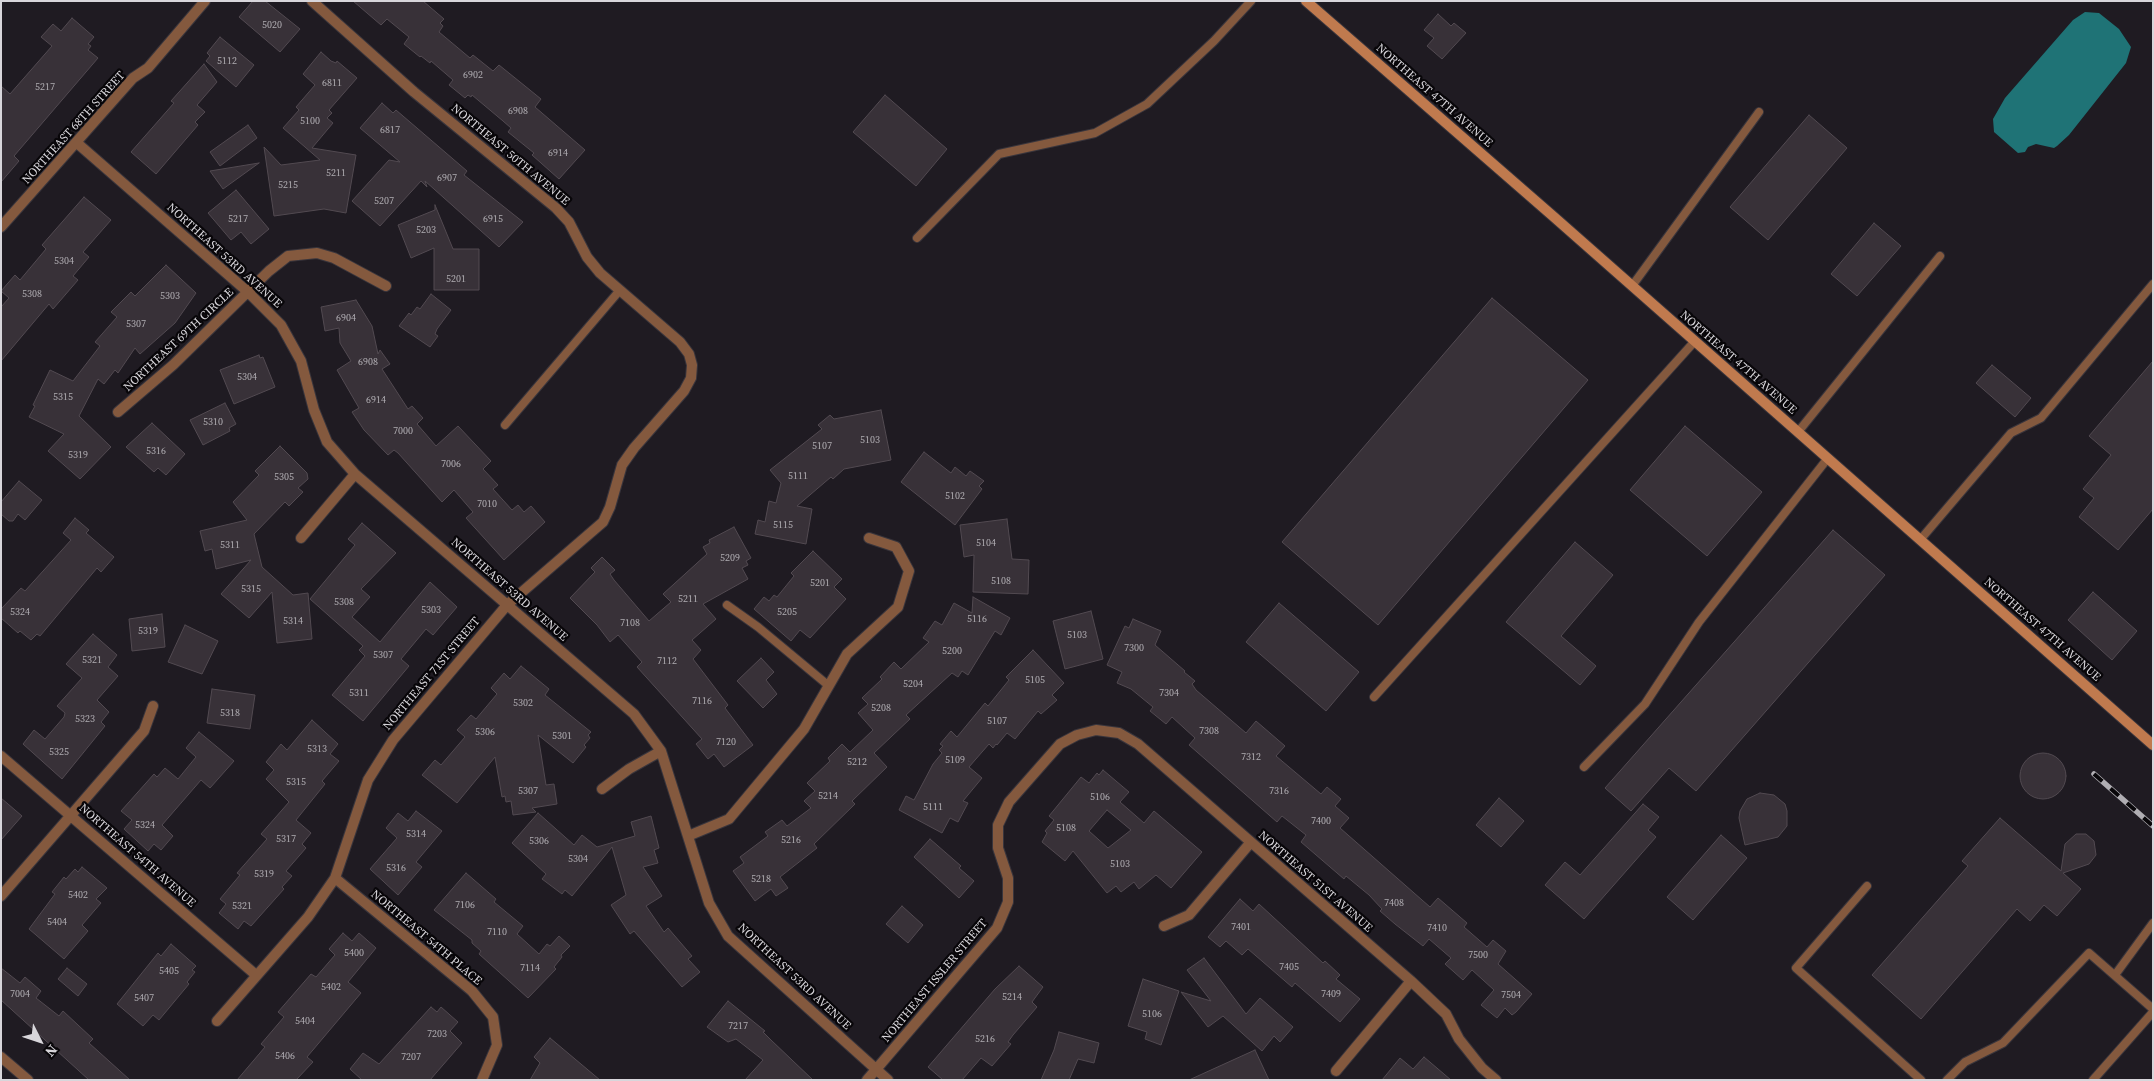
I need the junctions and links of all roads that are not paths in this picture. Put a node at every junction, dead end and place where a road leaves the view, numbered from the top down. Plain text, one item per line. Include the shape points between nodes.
1 (205, 1) edge
2 (312, 1) edge
3 (1251, 1) edge
4 (1306, 1) edge
5 (1759, 112) dead end
6 (77, 143) junction
7 (1, 227) edge
8 (918, 238) dead end
9 (1940, 256) dead end
10 (2153, 284) edge
11 (386, 286) dead end
12 (1632, 286) junction
13 (620, 290) junction
14 (248, 292) junction
15 (1695, 341) junction
16 (692, 365) joint
17 (118, 412) dead end
18 (505, 425) dead end
19 (1798, 432) junction
20 (1828, 458) junction
21 (355, 474) junction
22 (301, 538) dead end
23 (869, 538) dead end
24 (1920, 540) junction
25 (507, 605) junction
26 (727, 605) dead end
27 (829, 686) junction
28 (1374, 697) dead end
29 (153, 706) dead end
30 (1096, 730) joint
31 (2153, 745) edge
32 (661, 751) junction
33 (1, 756) edge
34 (1584, 767) dead end
35 (602, 789) dead end
36 (70, 815) junction
37 (688, 836) junction
38 (1251, 842) junction
39 (335, 878) junction
40 (1867, 886) dead end
41 (1, 896) edge
42 (2153, 923) edge
43 (1164, 926) dead end
44 (256, 975) junction
45 (2115, 976) junction
46 (1411, 981) junction
47 (2153, 1011) edge
48 (217, 1021) dead end
49 (1, 1056) edge
50 (876, 1069) junction
51 (1336, 1071) dead end
52 (28, 1080) edge
53 (482, 1080) edge
54 (867, 1080) edge
55 (888, 1080) edge
56 (1496, 1080) edge
57 (1921, 1080) edge
58 (1947, 1080) edge
59 (2093, 1080) edge

1 - 6 street, NORTHEAST 68TH STREET via 148,68 133,78
2 - 13 street, NORTHEAST 50TH AVENUE via 414,92 556,208 569,222 586,257
3 - 8 lane via 1147,104 1096,133 998,154
4 - 12 street, NORTHEAST 47TH AVENUE
5 - 12 lane
6 - 7 street, NORTHEAST 68TH STREET
6 - 14 street, NORTHEAST 53RD AVENUE
9 - 19 lane
10 - 24 lane via 2041,418 2011,433
11 - 14 street, NORTHEAST 69TH CIRCLE via 334,258 316,253 288,256
12 - 15 street, NORTHEAST 47TH AVENUE
13 - 16 street, NORTHEAST 50TH AVENUE via 680,342
13 - 18 lane
14 - 17 street, NORTHEAST 69TH CIRCLE via 174,365
14 - 21 street, NORTHEAST 53RD AVENUE via 281,325 301,361 314,410 327,442
15 - 19 street, NORTHEAST 47TH AVENUE
15 - 28 lane
16 - 25 street, NORTHEAST 71ST STREET via 691,378 684,391 622,465 610,507 602,522
19 - 20 street, NORTHEAST 47TH AVENUE
20 - 24 street, NORTHEAST 47TH AVENUE
20 - 34 lane via 1699,622 1645,704
21 - 22 street
21 - 25 street, NORTHEAST 53RD AVENUE
23 - 27 street via 896,547 909,571 898,607 847,654
24 - 31 street, NORTHEAST 47TH AVENUE
25 - 32 street, NORTHEAST 53RD AVENUE via 634,714
25 - 39 street, NORTHEAST 71ST STREET via 393,740 368,780
26 - 27 lane
27 - 37 street via 804,729 728,819
29 - 36 street via 144,731
30 - 38 street, NORTHEAST 51ST AVENUE via 1119,733 1138,744
30 - 50 street, NORTHEAST ISSLER STREET via 1060,744 1009,802 998,825 998,848 1008,878 1008,902 998,928
32 - 35 street via 628,769
32 - 37 street, NORTHEAST 53RD AVENUE
33 - 36 street, NORTHEAST 54TH AVENUE
36 - 41 street
36 - 44 street, NORTHEAST 54TH AVENUE
37 - 50 street, NORTHEAST 53RD AVENUE via 709,902 728,936
38 - 43 street via 1189,915
38 - 46 street, NORTHEAST 51ST AVENUE
39 - 44 street, NORTHEAST 71ST STREET via 308,917
39 - 53 street, NORTHEAST 54TH PLACE via 472,992 493,1017 497,1045
40 - 57 lane via 1796,968
42 - 45 lane
44 - 48 street, NORTHEAST 71ST STREET
45 - 47 lane
45 - 58 lane via 2089,953 2003,1043 1966,1062
46 - 51 street
46 - 56 street, NORTHEAST 51ST AVENUE via 1446,1014 1460,1039 1482,1068
47 - 59 lane
49 - 52 street
50 - 54 street, NORTHEAST ISSLER STREET
50 - 55 street, NORTHEAST 53RD AVENUE

